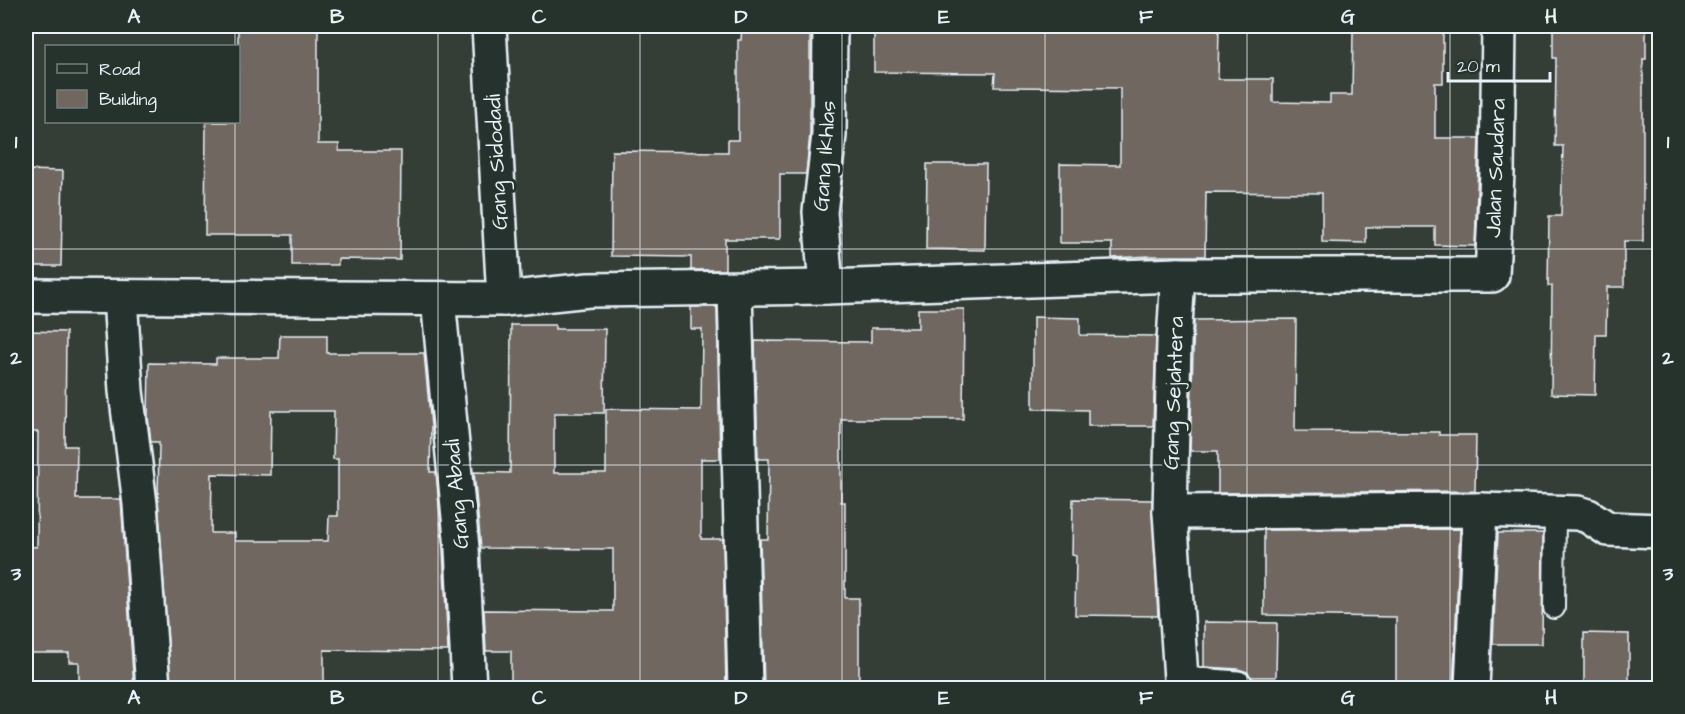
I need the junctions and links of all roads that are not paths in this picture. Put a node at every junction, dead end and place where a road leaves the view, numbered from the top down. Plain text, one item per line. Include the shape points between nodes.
1 (489, 26) edge
2 (830, 26) edge
3 (1499, 26) edge
4 (1178, 275) junction
5 (826, 287) junction
6 (735, 289) junction
7 (26, 296) edge
8 (120, 297) junction
9 (438, 299) junction
10 (504, 299) junction
11 (1480, 510) junction
12 (1170, 512) junction
13 (1555, 512) junction
14 (1659, 531) edge
15 (1554, 608) dead end
16 (153, 688) edge
17 (469, 688) edge
18 (745, 688) edge
19 (1237, 688) edge
20 (1472, 688) edge

1 - 10 street, Gang Sidodadi
2 - 5 street, Gang Ikhlas via 829,135 820,212
3 - 4 street, Jalan Saudara via 1492,275
4 - 5 street
4 - 12 street, Gang Sejahtera
5 - 6 street
6 - 10 street via 590,290
6 - 18 street
7 - 8 street
8 - 9 street
8 - 16 street
9 - 10 street
9 - 17 street, Gang Abadi via 462,548
11 - 12 street
11 - 13 street
11 - 20 street
12 - 19 street, Gang Sejahtera via 1181,681
13 - 14 street via 1588,516 1608,529
13 - 15 lane

